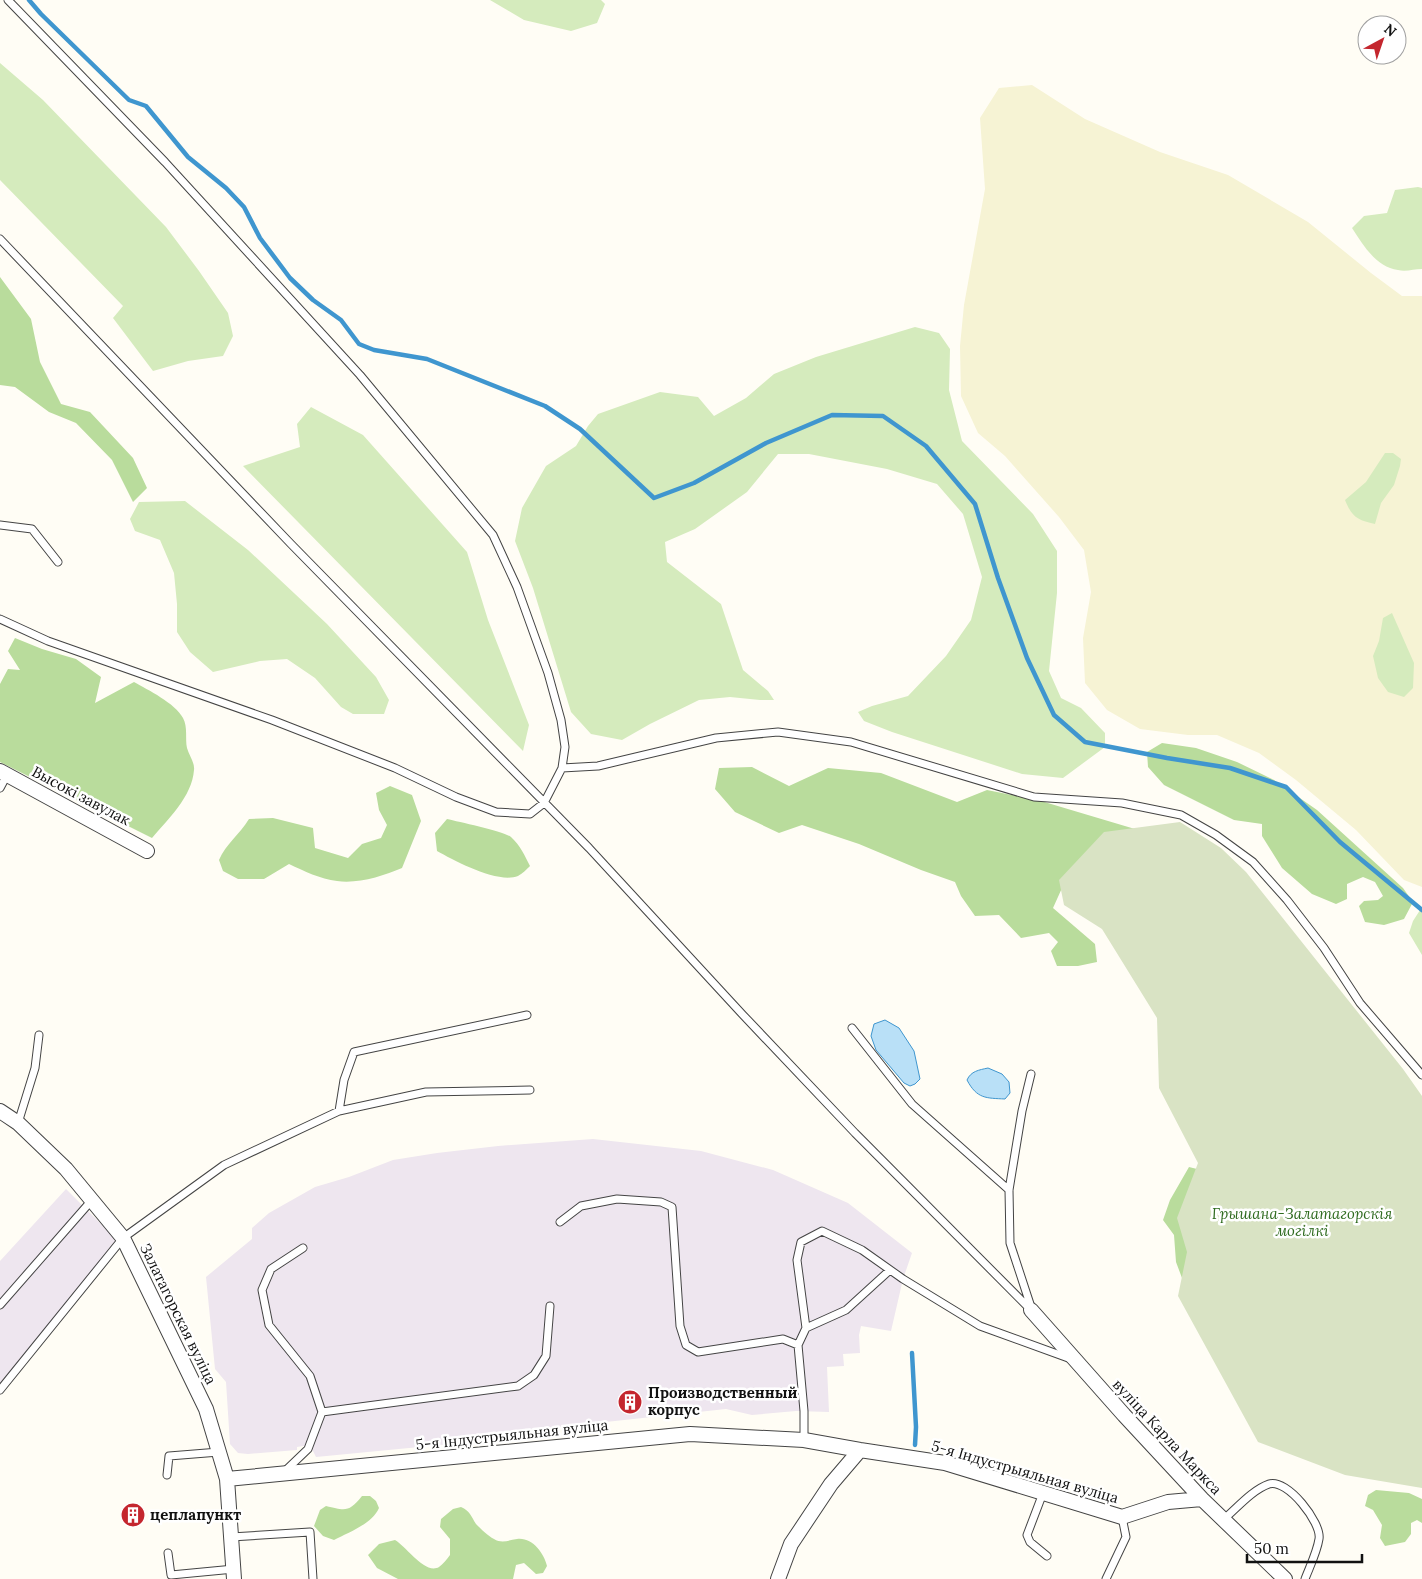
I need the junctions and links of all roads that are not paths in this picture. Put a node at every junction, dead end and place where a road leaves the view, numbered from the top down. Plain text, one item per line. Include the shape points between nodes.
1 (8, 0) edge
2 (0, 239) edge
3 (0, 525) edge
4 (58, 562) dead end
5 (0, 619) edge
6 (562, 768) junction
7 (4, 773) edge
8 (0, 788) edge
9 (544, 803) junction
10 (147, 851) dead end
11 (527, 1014) dead end
12 (852, 1028) dead end
13 (39, 1035) dead end
14 (1031, 1074) dead end
15 (1422, 1075) edge
16 (530, 1090) dead end
17 (0, 1111) edge
18 (339, 1111) junction
19 (18, 1123) junction
20 (1010, 1190) junction
21 (92, 1200) junction
22 (560, 1222) dead end
23 (123, 1238) junction
24 (303, 1248) dead end
25 (890, 1270) junction
26 (0, 1305) edge
27 (550, 1306) dead end
28 (1031, 1310) junction
29 (806, 1328) junction
30 (798, 1345) junction
31 (1075, 1360) junction
32 (0, 1390) edge
33 (322, 1412) junction
34 (804, 1440) junction
35 (860, 1450) junction
36 (219, 1452) junction
37 (282, 1474) junction
38 (167, 1476) dead end
39 (227, 1479) junction
40 (1043, 1493) junction
41 (1202, 1499) junction
42 (1122, 1517) junction
43 (1224, 1520) junction
44 (231, 1537) junction
45 (168, 1553) dead end
46 (1047, 1556) dead end
47 (234, 1574) edge
48 (313, 1579) edge
49 (778, 1579) edge
50 (1106, 1579) edge
51 (1286, 1579) edge
52 (1305, 1579) edge

1 - 6 lane via 165,162 354,368 493,535 517,588 548,673 565,747
2 - 9 lane
3 - 4 lane via 32,528
5 - 9 lane via 48,640 272,720 496,812 530,814
6 - 9 lane
6 - 15 lane via 598,766 716,738 778,732 851,742 1034,797 1122,803 1181,814 1253,862 1324,948 1360,1003
7 - 8 lane
7 - 10 street, Высокі завулак
9 - 28 lane via 855,1133
11 - 18 lane via 354,1052 344,1080
12 - 20 lane via 912,1104
13 - 19 lane via 35,1068
14 - 20 lane
16 - 18 lane via 426,1092
17 - 19 street, Залатагорская вуліца
18 - 23 lane via 224,1165
19 - 21 street, Залатагорская вуліца via 66,1169
20 - 28 lane via 1010,1243
21 - 23 street, Залатагорская вуліца
21 - 26 lane
22 - 30 lane via 581,1206 617,1199 661,1202 672,1207 680,1326 686,1345 698,1352 783,1339
23 - 32 lane
23 - 36 street, Залатагорская вуліца via 206,1408
24 - 33 lane via 271,1269 262,1290 269,1324 310,1376
25 - 29 lane via 846,1310
25 - 29 lane via 862,1250 822,1231 801,1242 796,1260
25 - 31 lane via 980,1326
27 - 33 lane via 546,1356 534,1375 518,1386
28 - 31 street, вуліца Карла Маркса
29 - 30 lane
30 - 34 lane
31 - 41 street, вуліца Карла Маркса
33 - 37 lane via 308,1449
34 - 35 street, 5-я Індустрыяльная вуліца
34 - 37 street, 5-я Індустрыяльная вуліца via 690,1434
35 - 40 street, 5-я Індустрыяльная вуліца via 946,1463
35 - 49 street via 831,1484 791,1544
36 - 38 lane via 169,1456
36 - 39 street, Залатагорская вуліца
37 - 39 street, 5-я Індустрыяльная вуліца
39 - 44 street, Залатагорская вуліца
40 - 42 street, 5-я Індустрыяльная вуліца
40 - 46 lane via 1027,1535 1030,1542
41 - 42 street via 1168,1502
41 - 43 street, вуліца Карла Маркса
42 - 50 lane via 1126,1537
43 - 51 street, вуліца Карла Маркса
43 - 52 lane via 1257,1490 1271,1483 1282,1484 1295,1494 1318,1526 1320,1538
44 - 47 street, Залатагорская вуліца
44 - 48 lane via 310,1532
45 - 47 lane via 171,1575

